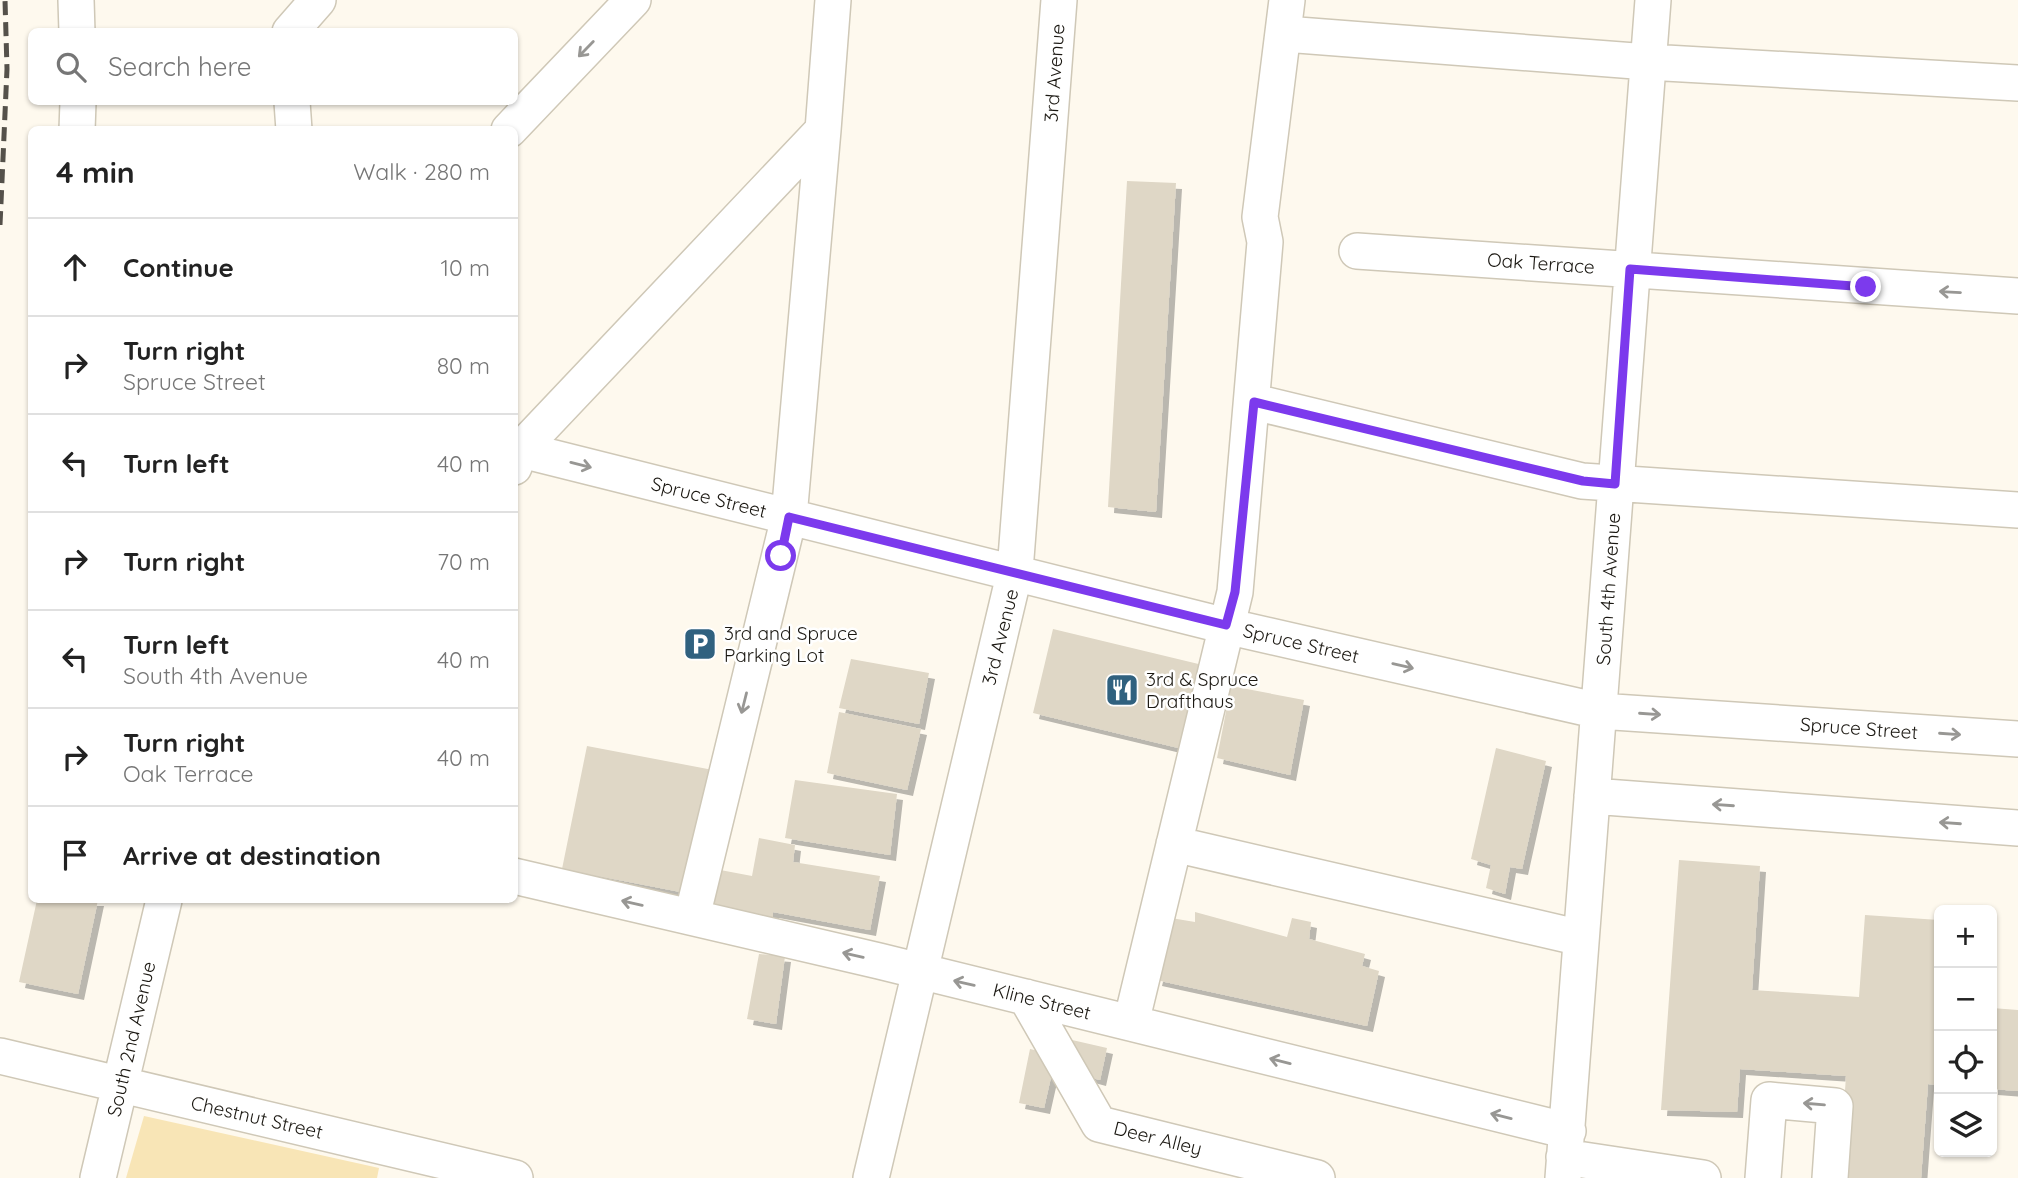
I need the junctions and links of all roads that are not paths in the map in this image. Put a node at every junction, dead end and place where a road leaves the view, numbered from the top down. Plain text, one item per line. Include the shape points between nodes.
1 (76, 0) edge
2 (283, 0) edge
3 (318, 0) edge
4 (633, 0) edge
5 (834, 0) edge
6 (1059, 0) edge
7 (1653, 0) edge
8 (1286, 17) edge
9 (76, 28) edge
10 (287, 28) edge
11 (292, 28) edge
12 (1648, 62) junction
13 (2018, 83) edge
14 (78, 105) edge
15 (292, 105) edge
16 (77, 126) edge
17 (294, 126) edge
18 (513, 126) edge
19 (822, 130) junction
20 (1357, 251) dead end
21 (1630, 269) junction
22 (2018, 296) edge
23 (1254, 402) junction
24 (518, 453) edge
25 (518, 455) edge
26 (1615, 484) junction
27 (2018, 510) edge
28 (789, 517) junction
29 (1016, 571) junction
30 (1226, 625) junction
31 (1599, 710) junction
32 (2018, 739) edge
33 (1592, 796) junction
34 (2018, 828) edge
35 (1174, 844) junction
36 (518, 877) edge
37 (163, 903) edge
38 (692, 917) junction
39 (1581, 938) junction
40 (919, 972) junction
41 (1026, 998) junction
42 (1131, 1023) junction
43 (0, 1056) edge
44 (119, 1085) junction
45 (1565, 1155) edge
46 (403, 1165) edge
47 (98, 1178) edge
48 (515, 1178) edge
49 (871, 1178) edge
50 (1317, 1178) edge
51 (1703, 1178) edge
52 (1763, 1178) edge
53 (1830, 1178) edge

1 - 9 street
2 - 10 street
3 - 11 street
4 -> 18 street
5 - 19 street
6 - 29 street, 3rd Avenue
7 - 12 street, South 4th Avenue
8 - 12 street
8 - 23 street via 1260,217 1265,242
12 - 13 street
12 - 21 street, South 4th Avenue
14 - 16 street
15 - 17 street
19 - 24 street
19 - 28 street
20 - 21 street, Oak Terrace
22 -> 21 street, Oak Terrace
21 - 26 street, South 4th Avenue
23 - 26 street via 1583,481
23 - 30 street via 1235,592
25 -> 28 street, Spruce Street
26 - 27 street
26 - 31 street, South 4th Avenue
28 - 29 street, Spruce Street
28 -> 38 street
29 - 30 street, Spruce Street
29 - 40 street, 3rd Avenue
30 -> 31 street, Spruce Street
30 - 35 street
31 -> 32 street, Spruce Street
31 - 33 street, South 4th Avenue
34 -> 33 street
33 - 39 street, South 4th Avenue
35 - 39 street
35 - 42 street
38 -> 36 street, Kline Street
37 - 44 street, South 2nd Avenue
40 -> 38 street, Kline Street
39 - 45 street, South 4th Avenue
41 -> 40 street, Kline Street
40 - 49 street, 3rd Avenue
41 - 42 street, Kline Street
41 - 50 street, Deer Alley via 1100,1124
45 -> 42 street, Kline Street
43 - 44 street, Chestnut Street
44 - 46 street, Chestnut Street
44 - 47 street, South 2nd Avenue
45 - 51 street, Kline Street
46 - 48 street, Chestnut Street
53 -> 52 street via 1835,1106 1769,1100

